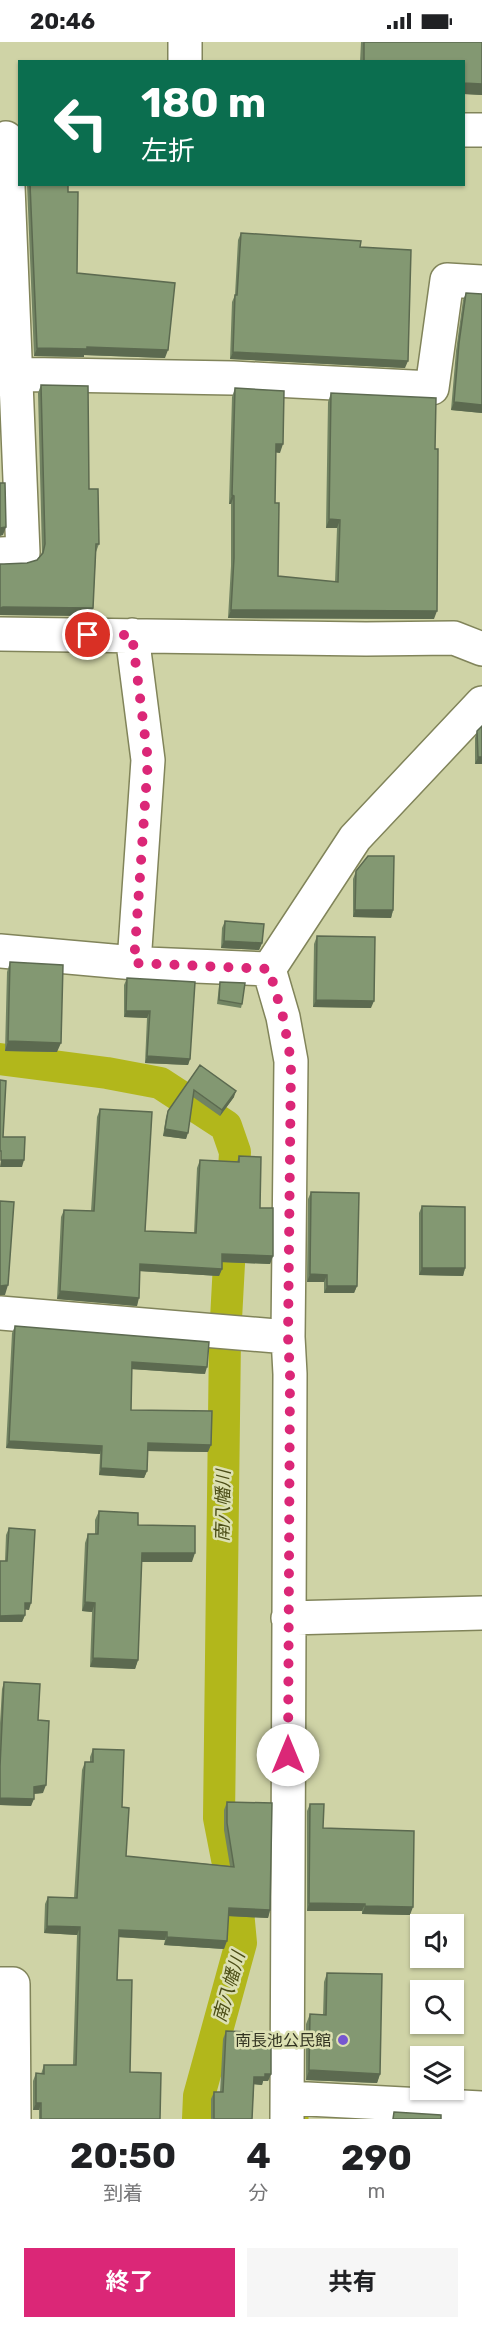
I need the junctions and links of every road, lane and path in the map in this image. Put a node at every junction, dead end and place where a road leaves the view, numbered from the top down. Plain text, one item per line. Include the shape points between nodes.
1 (185, 42) edge
2 (185, 60) edge
3 (465, 130) edge
4 (482, 130) edge
5 (8, 137) edge
6 (482, 282) edge
7 (8, 374) edge
8 (0, 554) edge
9 (0, 634) edge
10 (132, 635) junction
11 (482, 649) edge
12 (482, 703) edge
13 (0, 951) edge
14 (134, 963) junction
15 (269, 969) junction
16 (0, 1313) edge
17 (288, 1337) junction
18 (482, 1613) edge
19 (288, 1618) junction
20 (0, 1984) edge
21 (482, 2108) edge
22 (287, 2109) edge
23 (14, 2119) edge

1 - 2 street
3 - 4 street
5 - 7 street
6 - 7 street via 447,280 432,388 232,378
7 - 8 street via 23,553
9 - 10 street
10 - 11 street via 454,638
10 - 14 street via 148,760
12 - 15 street via 356,838
13 - 14 street
14 - 15 street
15 - 17 street via 291,1061
16 - 17 street
17 - 19 street
18 - 19 street
19 - 22 street
20 - 23 street via 13,1984
21 - 22 street

